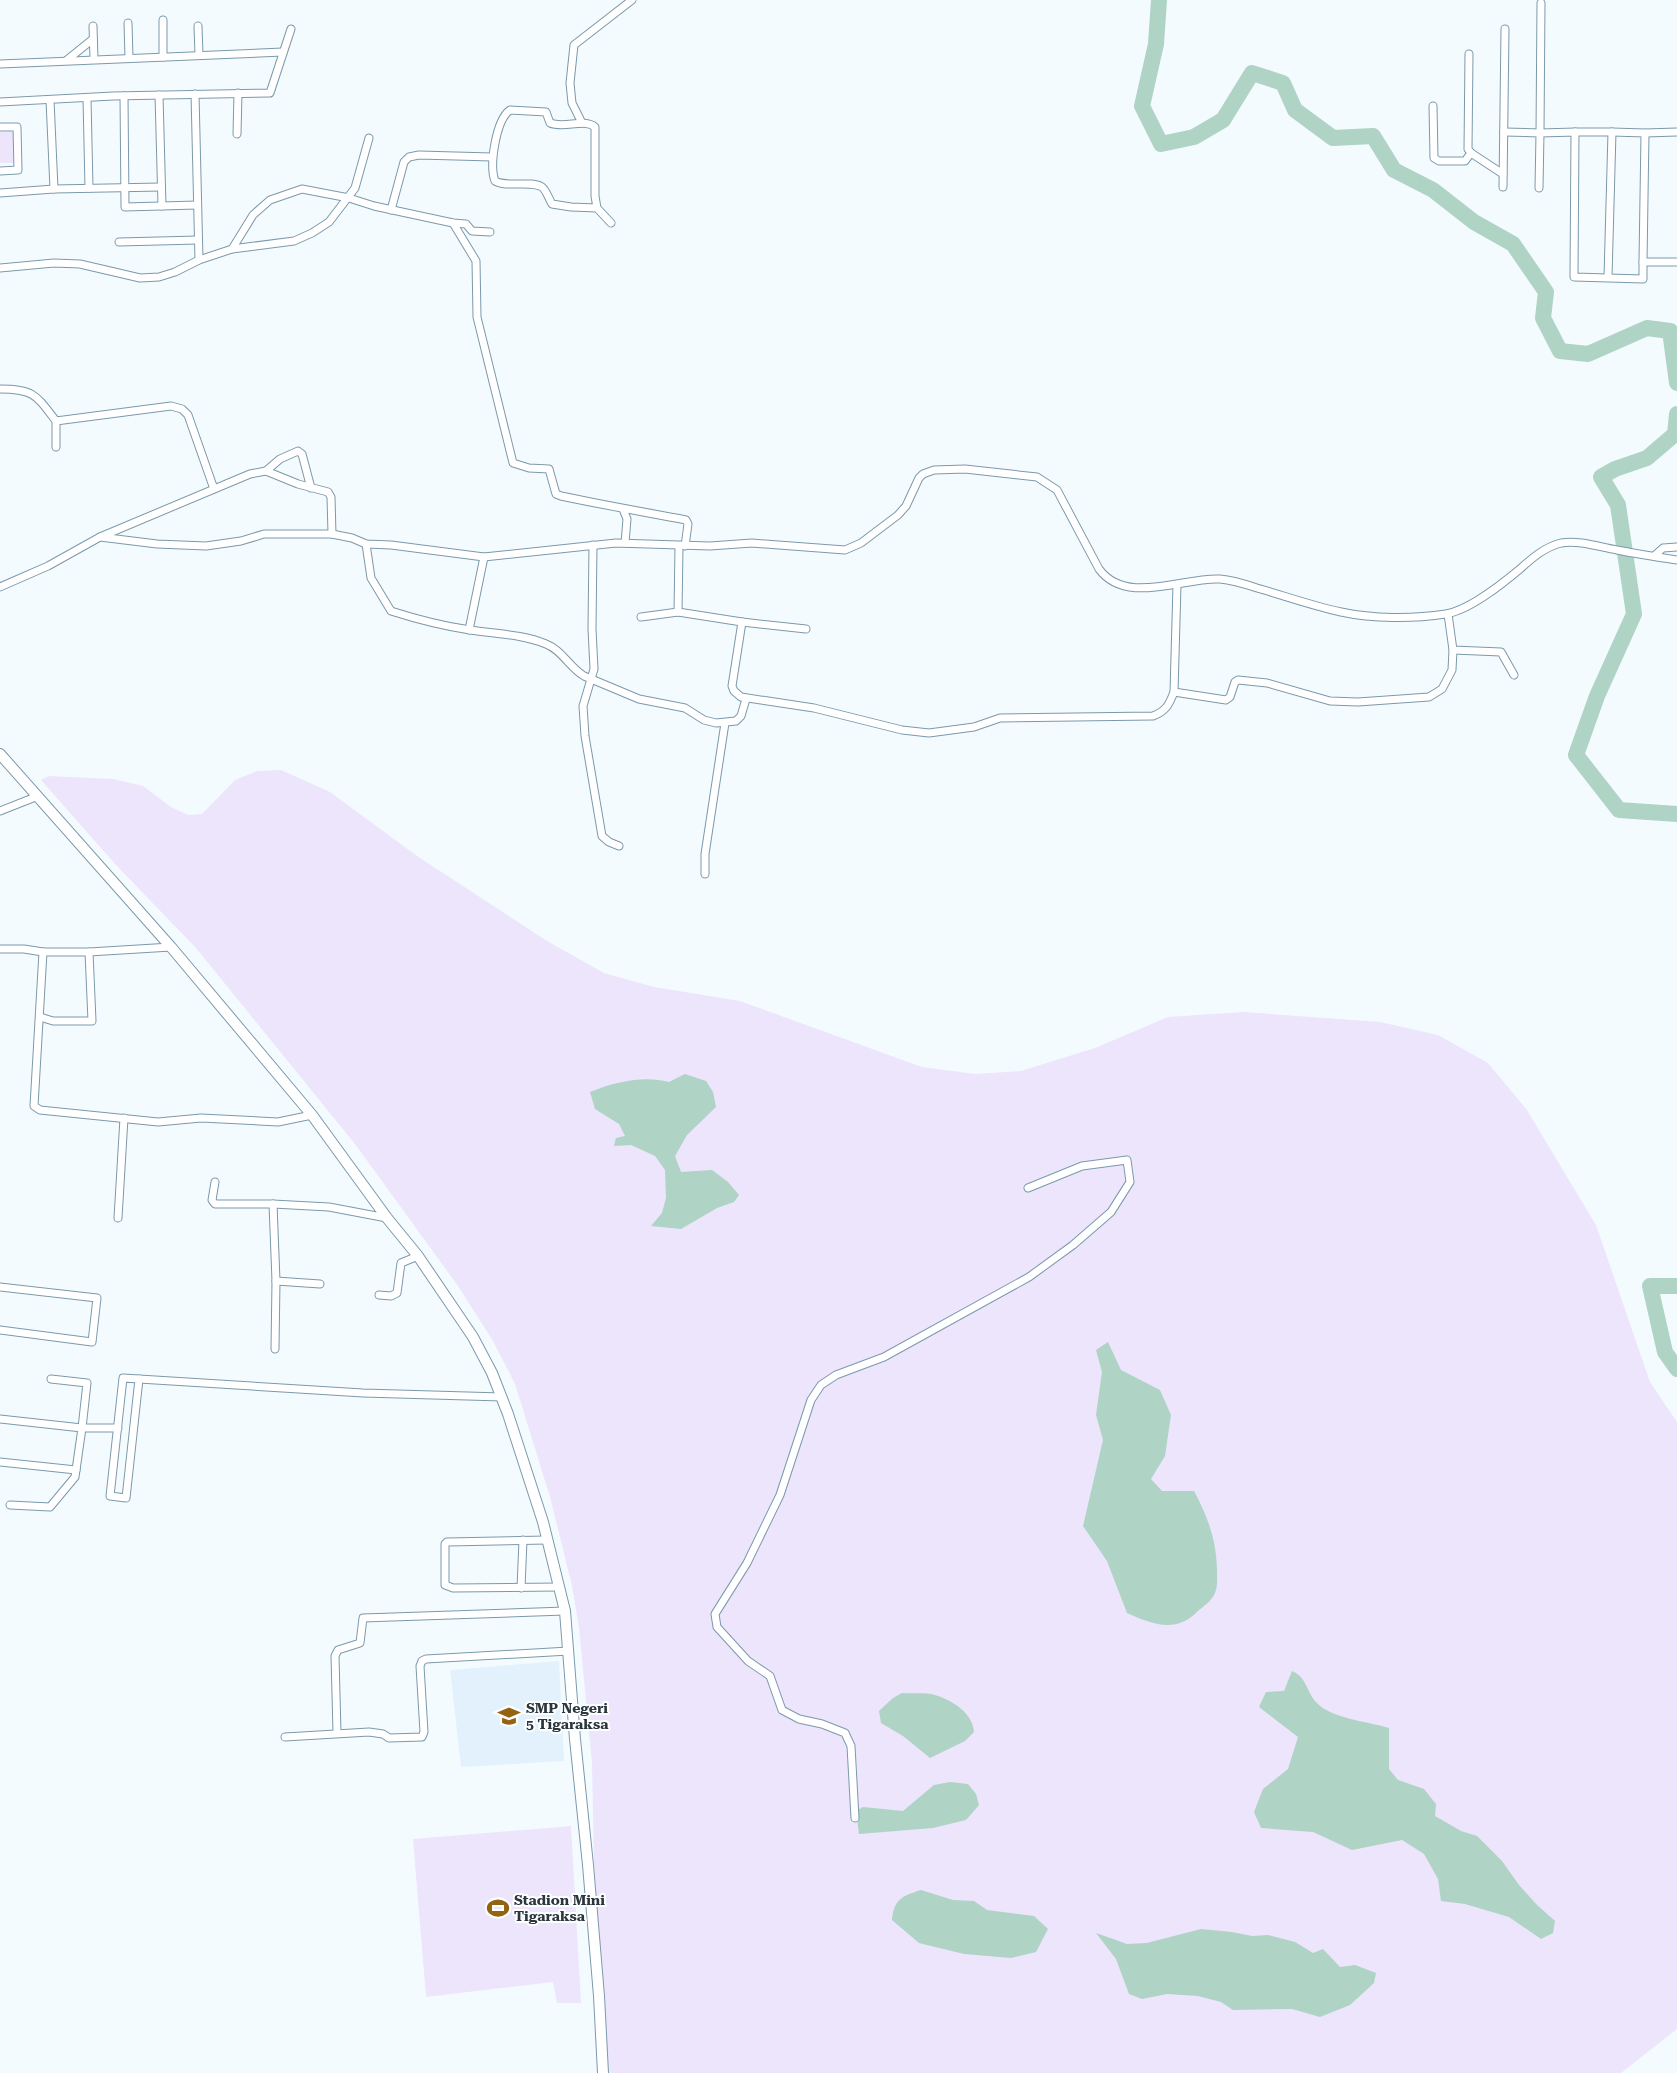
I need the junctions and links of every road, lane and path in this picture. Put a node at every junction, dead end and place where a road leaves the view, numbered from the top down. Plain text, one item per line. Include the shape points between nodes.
1 (632, 0) edge
2 (1541, 3) dead end
3 (163, 20) dead end
4 (128, 23) dead end
5 (93, 26) dead end
6 (198, 26) dead end
7 (291, 29) dead end
8 (1505, 29) dead end
9 (93, 39) junction
10 (283, 52) junction
11 (1469, 54) dead end
12 (199, 55) junction
13 (163, 57) junction
14 (129, 58) junction
15 (94, 59) junction
16 (66, 60) junction
17 (0, 64) edge
18 (238, 93) junction
19 (195, 94) junction
20 (160, 95) junction
21 (124, 96) junction
22 (87, 98) junction
23 (50, 100) junction
24 (0, 102) edge
25 (1433, 106) dead end
26 (582, 123) junction
27 (0, 127) edge
28 (1504, 132) junction
29 (1540, 132) junction
30 (1575, 132) junction
31 (1612, 132) junction
32 (1646, 132) junction
33 (1677, 132) edge
34 (237, 134) dead end
35 (368, 138) dead end
36 (1471, 153) junction
37 (492, 157) junction
38 (0, 171) edge
39 (1503, 174) junction
40 (161, 187) junction
41 (1503, 187) dead end
42 (89, 188) junction
43 (125, 188) junction
44 (1539, 188) dead end
45 (54, 189) junction
46 (0, 193) edge
47 (349, 198) junction
48 (197, 205) junction
49 (162, 206) junction
50 (597, 208) junction
51 (392, 210) junction
52 (453, 223) junction
53 (611, 223) dead end
54 (490, 232) dead end
55 (198, 240) junction
56 (119, 242) dead end
57 (232, 249) junction
58 (199, 260) junction
59 (1644, 262) junction
60 (1677, 262) edge
61 (0, 268) edge
62 (1608, 277) junction
63 (0, 389) edge
64 (56, 421) junction
65 (56, 448) dead end
66 (266, 471) junction
67 (311, 488) junction
68 (214, 489) junction
69 (623, 510) junction
70 (332, 534) junction
71 (100, 537) junction
72 (625, 543) junction
73 (366, 544) junction
74 (592, 545) junction
75 (682, 546) junction
76 (1677, 547) edge
77 (1654, 556) junction
78 (484, 557) junction
79 (1677, 560) edge
80 (1177, 585) junction
81 (0, 587) edge
82 (678, 612) junction
83 (1448, 614) junction
84 (641, 617) dead end
85 (742, 622) junction
86 (806, 629) dead end
87 (469, 630) junction
88 (1453, 650) junction
89 (1514, 675) dead end
90 (590, 679) junction
91 (1174, 692) junction
92 (746, 699) junction
93 (725, 723) junction
94 (0, 754) edge
95 (38, 796) junction
96 (0, 811) edge
97 (618, 846) dead end
98 (704, 874) dead end
99 (171, 947) junction
100 (0, 949) edge
101 (43, 952) junction
102 (89, 952) junction
103 (40, 1017) junction
104 (312, 1115) junction
105 (124, 1118) junction
106 (215, 1182) dead end
107 (1028, 1188) dead end
108 (273, 1204) junction
109 (118, 1218) dead end
110 (387, 1218) junction
111 (418, 1256) junction
112 (276, 1281) junction
113 (320, 1284) dead end
114 (0, 1287) edge
115 (379, 1294) dead end
116 (0, 1330) edge
117 (276, 1349) dead end
118 (51, 1379) dead end
119 (139, 1379) junction
120 (502, 1397) junction
121 (0, 1419) edge
122 (82, 1428) junction
123 (118, 1428) junction
124 (0, 1462) edge
125 (76, 1470) junction
126 (10, 1505) dead end
127 (522, 1540) junction
128 (547, 1540) junction
129 (559, 1587) junction
130 (521, 1588) junction
131 (565, 1610) junction
132 (569, 1651) junction
133 (337, 1733) junction
134 (285, 1737) dead end
135 (855, 1818) dead end
136 (603, 2073) edge

1 - 26 street via 574,46 570,83 572,103
2 - 29 street
3 - 13 street
4 - 14 street
5 - 9 street
6 - 12 street
7 - 10 street
8 - 28 street
9 - 15 street
9 - 16 street
10 - 12 street
10 - 18 street via 270,93
11 - 36 street via 1468,149
12 - 13 street
13 - 14 street
14 - 15 street
15 - 16 street
16 - 17 street
18 - 19 street
18 - 34 street
19 - 20 street
19 - 48 street
20 - 21 street
20 - 40 street
21 - 22 street
21 - 43 street
22 - 23 street
22 - 42 street
23 - 24 street
23 - 45 street
25 - 36 street via 1434,158 1439,161 1465,161
26 - 37 street via 554,124 550,123 546,112 510,110 504,114
26 - 50 street via 591,124 596,131
27 - 38 street via 17,127 18,170
28 - 29 street
28 - 39 street
29 - 30 street
29 - 44 street
30 - 31 street
30 - 62 street via 1574,278
31 - 32 street
31 - 62 street
32 - 33 street
32 - 59 street
35 - 47 street via 355,188
36 - 39 street
37 - 50 street via 497,183 538,185 552,204
37 - 51 street via 409,157 404,162
39 - 41 street
40 - 43 street
40 - 49 street
42 - 43 street
42 - 45 street
43 - 49 street via 125,208
45 - 46 street
47 - 51 street
47 - 57 street via 329,222 312,234 294,241
47 - 57 street via 302,189 270,200 253,215
48 - 49 street
48 - 55 street
50 - 53 street
51 - 52 street
52 - 54 street via 467,224 472,231
52 - 69 street via 476,262 477,318 513,463 549,469 556,494
55 - 56 street
55 - 58 street
57 - 58 street
58 - 61 street via 159,277 140,278 72,264
59 - 60 street
59 - 62 street via 1643,279
63 - 64 street via 32,393
64 - 65 street
64 - 68 street via 171,406 182,409 188,415
66 - 67 street
66 - 67 street via 280,459 298,451 302,454
66 - 68 street
67 - 70 street via 328,492 331,497
68 - 71 street
69 - 72 street via 627,519
69 - 75 street via 686,520 688,524
70 - 71 street via 264,534 206,546
70 - 73 street
71 - 81 street via 48,566
72 - 74 street
72 - 75 street
73 - 78 street
73 - 87 street via 371,578 391,611
74 - 78 street
74 - 90 street via 594,669
75 - 80 street via 752,543 846,550 855,547 902,511 923,474 934,470 965,469 1037,477 1057,490 1106,580 1124,586
75 - 82 street
76 - 77 street via 1663,548
77 - 79 street
77 - 83 street via 1562,543 1550,547 1482,597
78 - 87 street
80 - 83 street via 1220,579 1340,612 1360,615
80 - 91 street
82 - 84 street
82 - 85 street
83 - 88 street
85 - 86 street
85 - 92 street via 732,686 738,695
87 - 90 street via 545,643 556,648 578,672
88 - 89 street via 1501,652
88 - 91 street via 1452,670 1442,689 1429,697 1330,701 1260,682 1238,680 1226,700
90 - 93 street via 639,700 679,706 708,722
90 - 97 street via 582,706 600,831 604,839
91 - 92 street via 1168,707 1153,716 1000,718 974,727 929,733 902,730 814,708
92 - 93 street via 741,716 736,721
93 - 98 street
94 - 95 street
95 - 96 street
95 - 99 street
99 - 102 street
99 - 104 street
100 - 101 street
101 - 102 street
101 - 103 street
102 - 103 street via 92,1021
103 - 105 street via 34,1106 40,1110
104 - 105 street via 278,1122 201,1118 158,1122
104 - 110 street
105 - 109 street
106 - 108 street via 212,1200 215,1204
107 - 135 street via 1082,1166 1127,1160 1130,1182 1111,1212 1073,1245 1021,1282 884,1357 836,1375 821,1385 811,1400 780,1495 747,1563 715,1614 717,1627 748,1661 770,1676 782,1710 799,1719 845,1733 851,1746
108 - 110 street via 329,1207
108 - 112 street
110 - 111 street
111 - 115 street via 401,1263 397,1293 392,1296
111 - 120 street via 473,1337
112 - 113 street
112 - 117 street
114 - 116 street via 97,1298 92,1342
118 - 122 street via 87,1383
119 - 120 street via 363,1393
119 - 123 street via 123,1378
119 - 123 street via 126,1498 110,1496
120 - 128 street
121 - 122 street
122 - 123 street
122 - 125 street
124 - 125 street
125 - 126 street via 75,1477 50,1507
127 - 128 street
127 - 130 street
127 - 130 street via 451,1540 445,1544 445,1585 448,1588
128 - 129 street
129 - 130 street
129 - 131 street
131 - 132 street
131 - 133 street via 362,1618 360,1643 338,1650 335,1656
132 - 133 street via 426,1659 420,1666 422,1737
132 - 136 street
133 - 134 street

